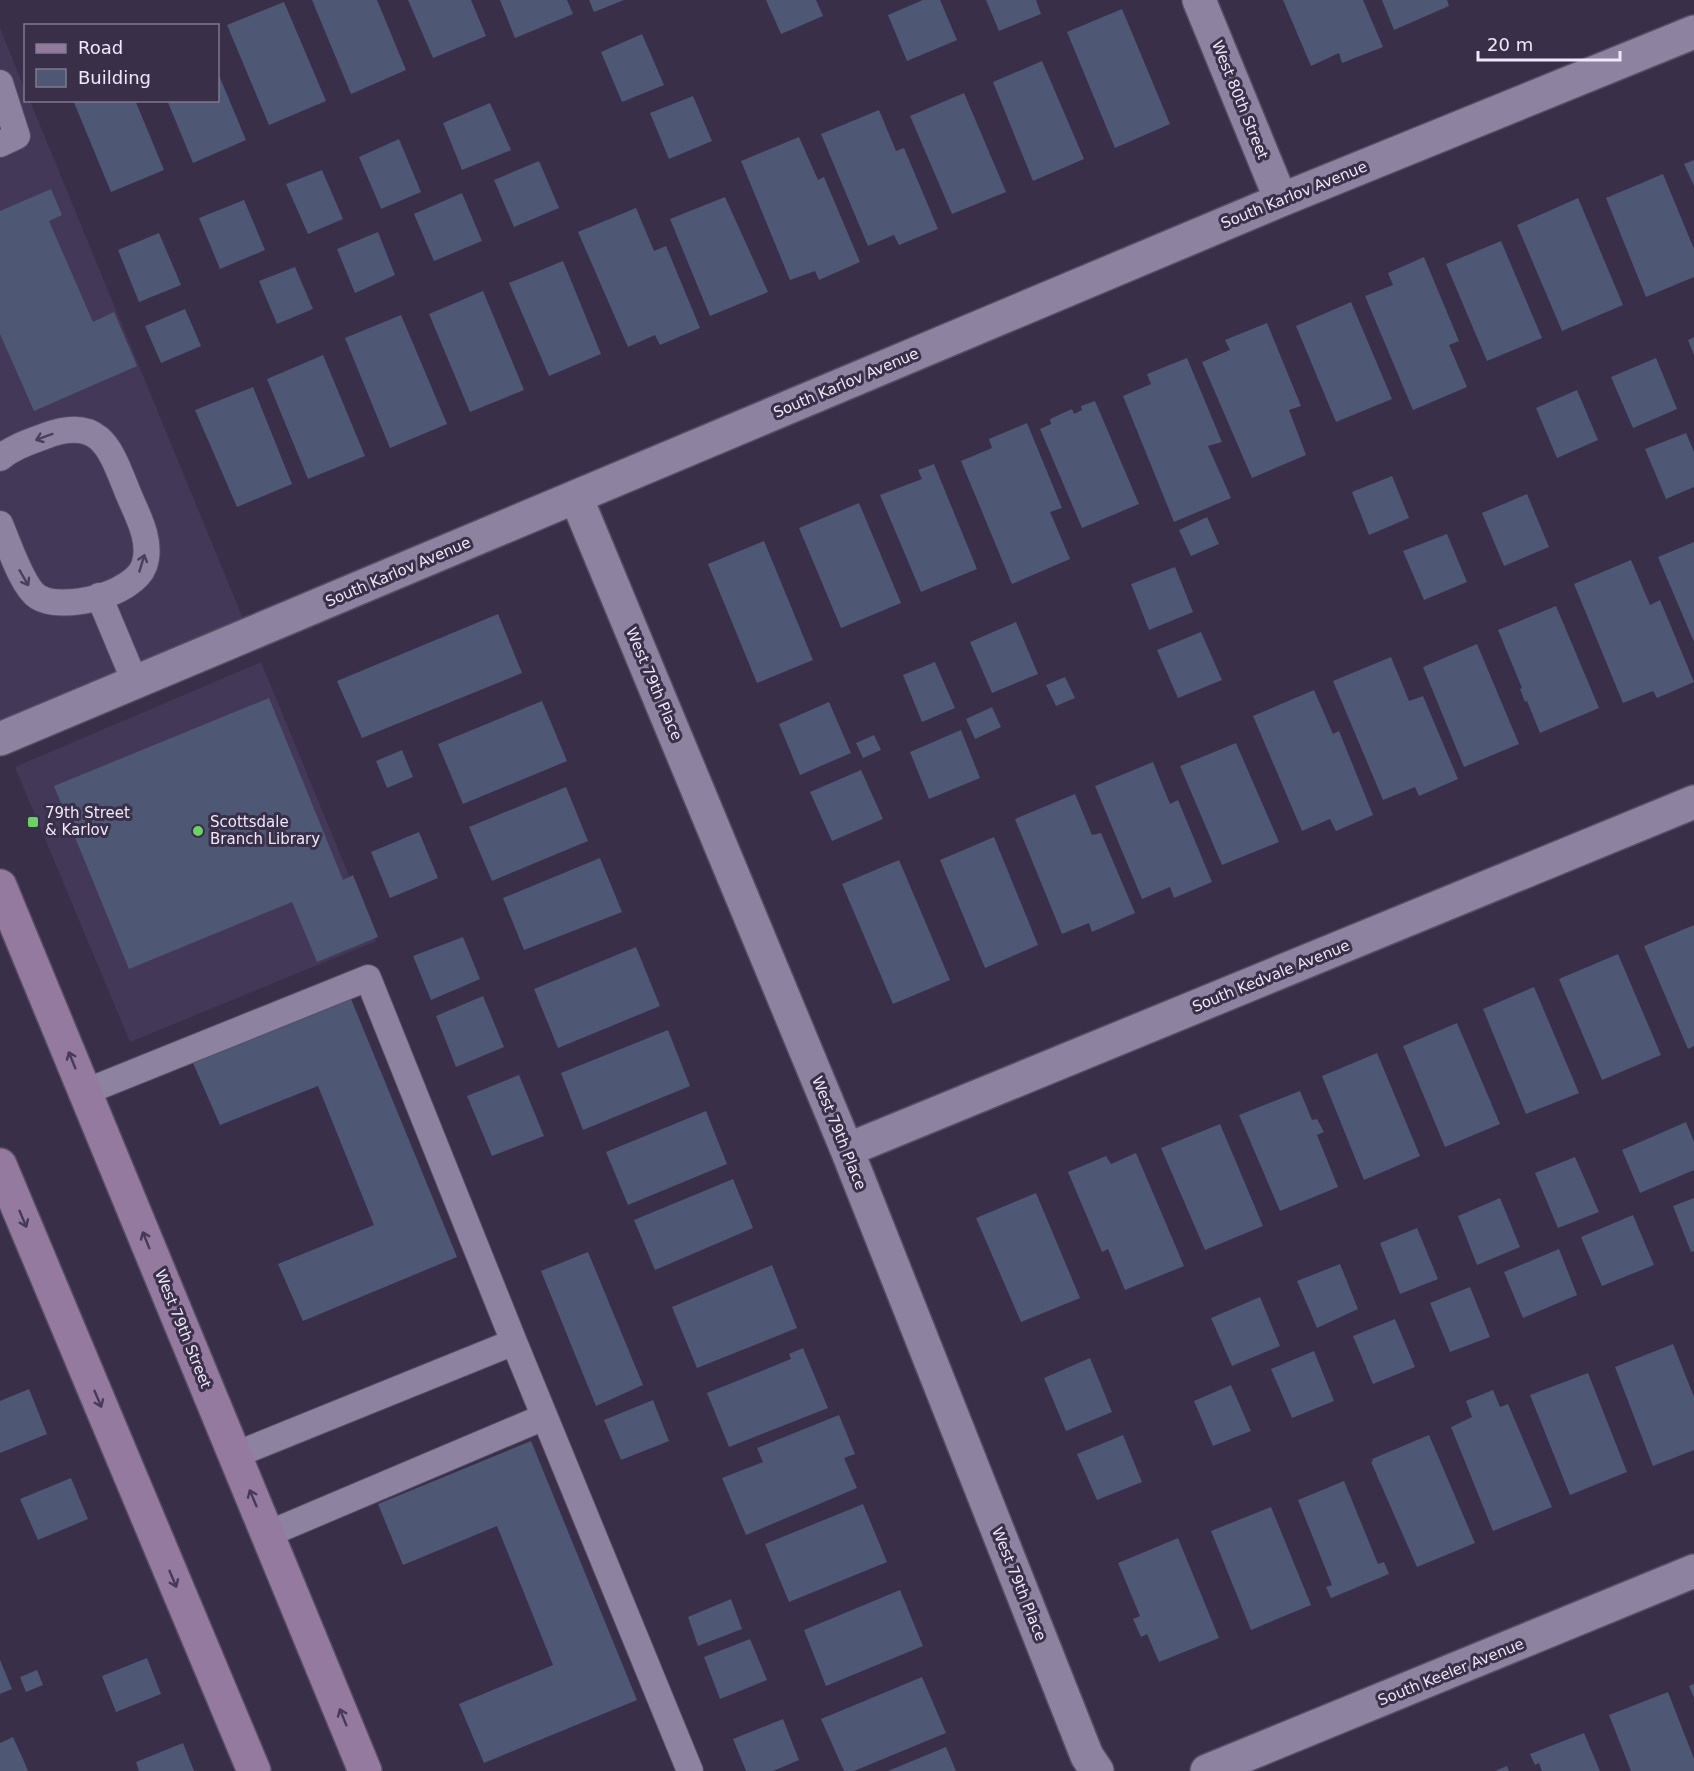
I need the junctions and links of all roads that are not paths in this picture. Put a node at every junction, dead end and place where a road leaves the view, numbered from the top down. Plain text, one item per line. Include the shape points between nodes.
1 (1199, 0) edge
2 (1694, 32) edge
3 (0, 83) edge
4 (0, 144) edge
5 (1281, 200) junction
6 (0, 458) edge
7 (576, 496) junction
8 (0, 524) edge
9 (99, 596) junction
10 (135, 682) junction
11 (0, 739) edge
12 (1694, 802) edge
13 (0, 886) edge
14 (85, 1092) junction
15 (847, 1150) junction
16 (0, 1165) edge
17 (514, 1342) junction
18 (544, 1417) junction
19 (235, 1455) junction
20 (268, 1534) junction
21 (1694, 1571) edge
22 (254, 1771) edge
23 (365, 1771) edge
24 (690, 1771) edge
25 (1097, 1771) edge
26 (1207, 1771) edge

1 - 5 street, West 80th Street
2 - 5 street, South Karlov Avenue
3 - 4 lane via 17,136
5 - 7 street, South Karlov Avenue
9 -> 6 lane via 135,579 144,567 146,549 142,526 110,450 96,435 77,429 53,433
7 - 10 street, South Karlov Avenue
7 - 15 street, West 79th Place
8 -> 9 lane via 22,578 36,596 53,603
9 - 10 lane
10 - 11 street, South Karlov Avenue
12 - 15 street, South Kedvale Avenue
14 -> 13 main road, West 79th Street
14 - 17 lane via 368,978
19 -> 14 main road, West 79th Street
15 - 25 street, West 79th Place via 1087,1756
16 -> 22 main road
17 - 18 lane
17 - 19 lane
18 - 20 lane
18 - 24 lane
20 -> 19 main road, West 79th Street
23 -> 20 main road, West 79th Street
21 - 26 street, South Keeler Avenue

